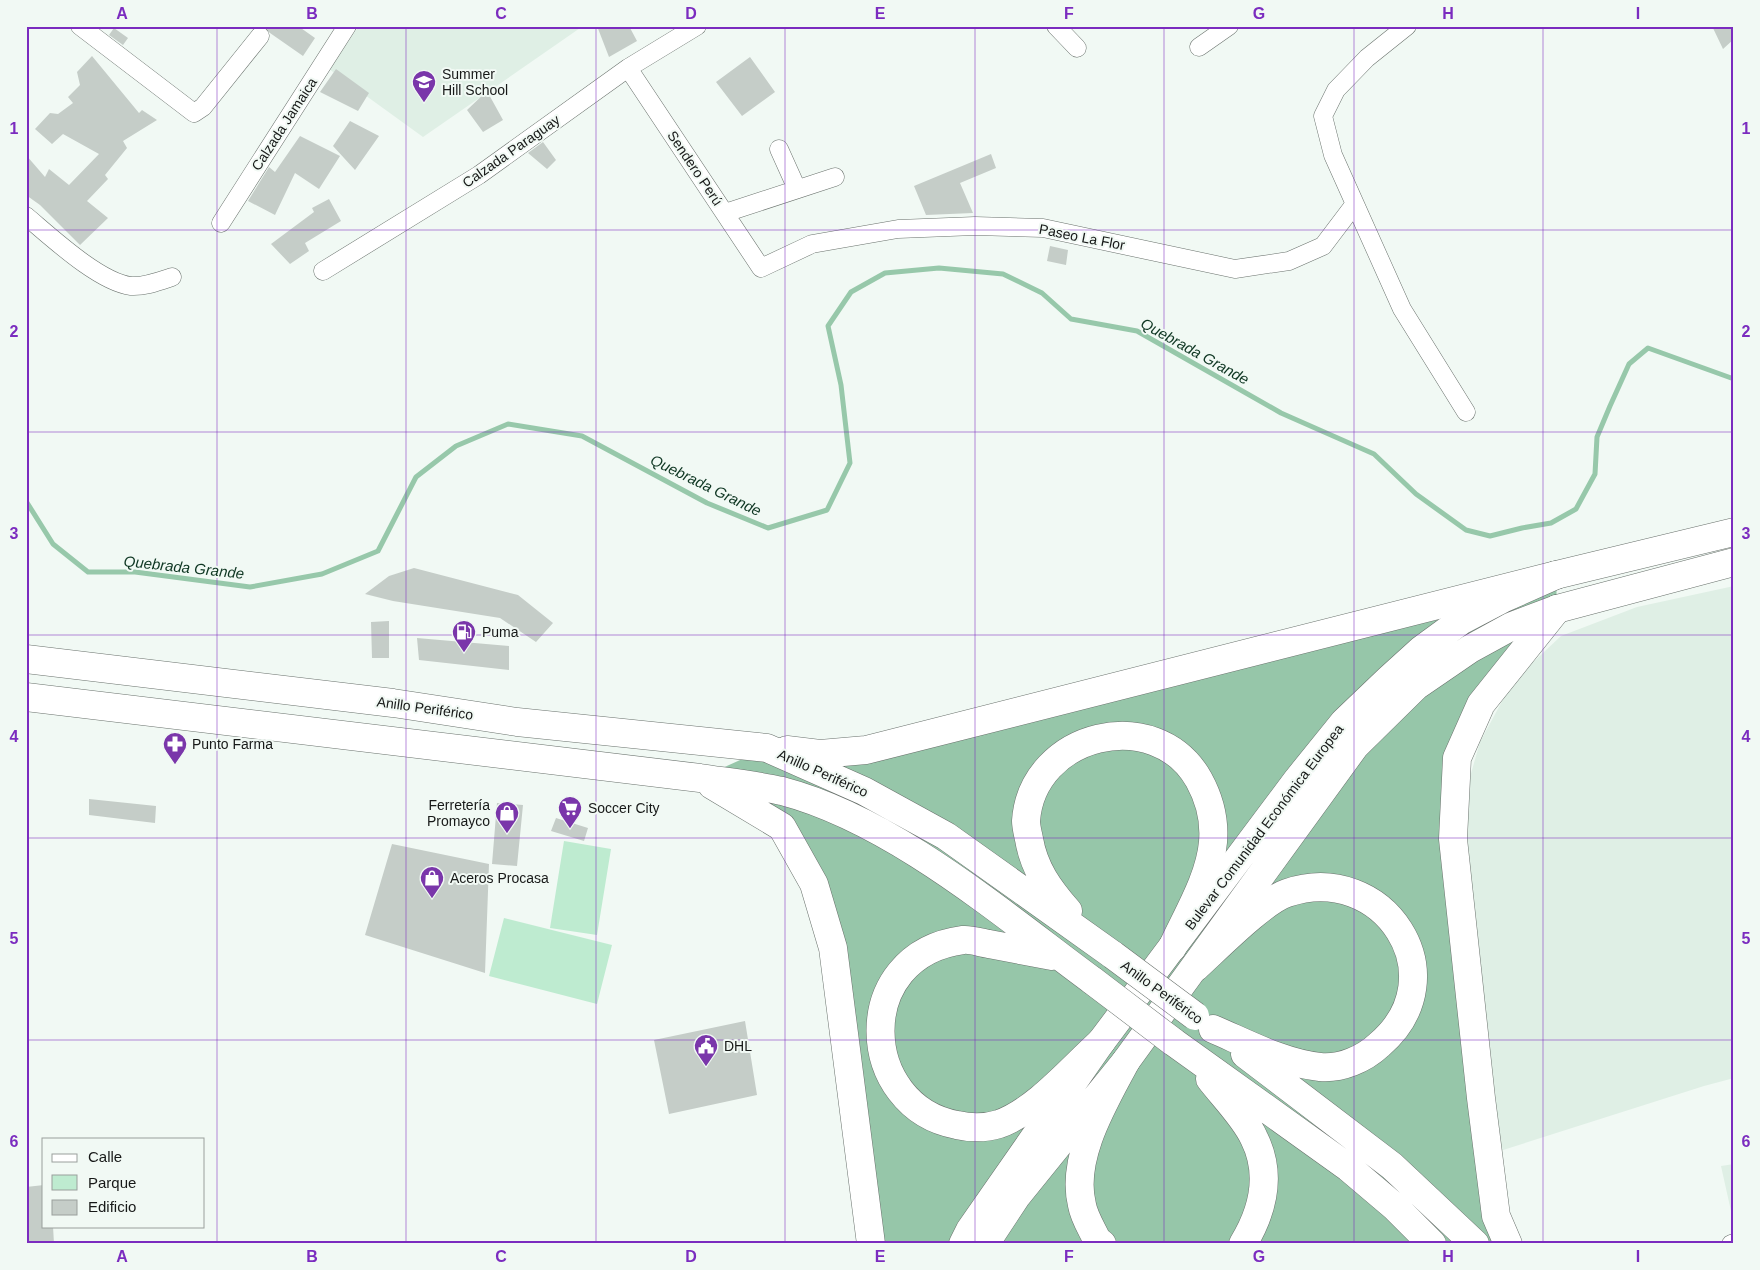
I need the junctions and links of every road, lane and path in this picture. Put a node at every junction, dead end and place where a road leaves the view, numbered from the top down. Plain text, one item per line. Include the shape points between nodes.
1 (347, 26) edge
2 (697, 26) edge
3 (1056, 26) edge
4 (1229, 26) edge
5 (1408, 26) edge
6 (89, 30) edge
7 (260, 36) dead end
8 (1199, 47) dead end
9 (1076, 48) dead end
10 (628, 68) junction
11 (779, 149) dead end
12 (834, 177) dead end
13 (797, 189) junction
14 (1354, 205) junction
15 (725, 213) junction
16 (26, 216) edge
17 (221, 223) dead end
18 (761, 268) joint
19 (323, 271) dead end
20 (172, 277) dead end
21 (1466, 412) dead end
22 (1734, 532) edge
23 (1734, 562) edge
24 (1556, 575) junction
25 (1557, 609) junction
26 (26, 659) edge
27 (26, 697) edge
28 (766, 748) junction
29 (700, 778) junction
30 (1102, 947) junction
31 (1172, 948) junction
32 (1059, 957) junction
33 (1196, 967) junction
34 (1204, 1023) junction
35 (1101, 1042) junction
36 (1194, 1058) junction
37 (1126, 1060) junction
38 (871, 1244) edge
39 (962, 1244) edge
40 (986, 1244) edge
41 (1102, 1244) edge
42 (1243, 1244) edge
43 (1432, 1244) edge
44 (1475, 1244) edge
45 (1508, 1244) edge

1 - 17 street, Calzada Jamaica
2 - 10 street, Calzada Paraguay
3 - 9 street
4 - 8 street
5 - 14 street via 1367,58 1336,90 1323,116 1333,155
6 - 7 street via 194,113 203,107
10 - 15 street, Sendero Perú
10 - 19 street, Calzada Paraguay via 479,175
11 - 13 street
12 - 13 street
13 - 15 street
14 - 18 street, Paseo La Flor via 1323,246 1289,261 1235,269 1043,228 975,226 898,228 812,244
14 - 21 street via 1402,308
15 - 18 street, Sendero Perú
16 - 20 street via 70,253 114,282 132,286
22 - 24 main road, Bulevar Comunidad Económica Europea
23 - 25 main road, Bulevar Comunidad Económica Europea
24 - 28 main road via 866,750 820,754
24 - 31 main road, Bulevar Comunidad Económica Europea via 1462,620 1422,650 1344,722
25 - 33 main road, Bulevar Comunidad Económica Europea via 1512,626 1470,649 1416,686 1355,746
25 - 45 main road via 1481,704 1457,758 1454,839 1466,954 1496,1216
26 - 28 main road, Anillo Periférico via 393,703 517,722
27 - 29 main road
28 - 30 main road, Anillo Periférico via 873,796 946,836
29 - 32 main road via 782,792 856,820 940,868
29 - 38 main road via 782,827 814,884 833,948
30 - 31 main road via 1045,883 1032,855 1026,821 1034,788 1052,765 1072,748 1096,738 1125,734 1149,739 1176,753 1193,770 1208,796 1212,812 1213,843 1208,866
30 - 34 main road, Anillo Periférico, bridge
31 - 35 main road, Bulevar Comunidad Económica Europea
32 - 35 main road via 965,940 918,955 894,979 883,1002 879,1032 886,1064 898,1089 916,1107 940,1122 969,1128 998,1124 1029,1107
32 - 36 main road, bridge
33 - 34 main road via 1262,908 1284,893 1304,888 1332,888 1360,895 1383,909 1402,933 1412,961 1414,987 1407,1011 1393,1033 1371,1053 1349,1063 1322,1067 1291,1062
33 - 37 main road, Bulevar Comunidad Económica Europea
34 - 44 main road, Anillo Periférico via 1392,1166
35 - 39 main road, Bulevar Comunidad Económica Europea
36 - 42 main road via 1254,1137 1263,1165 1259,1216
36 - 43 main road via 1350,1168 1395,1206
37 - 40 main road, Bulevar Comunidad Económica Europea via 1016,1197
37 - 41 main road via 1095,1122 1080,1170 1082,1205 1097,1240

